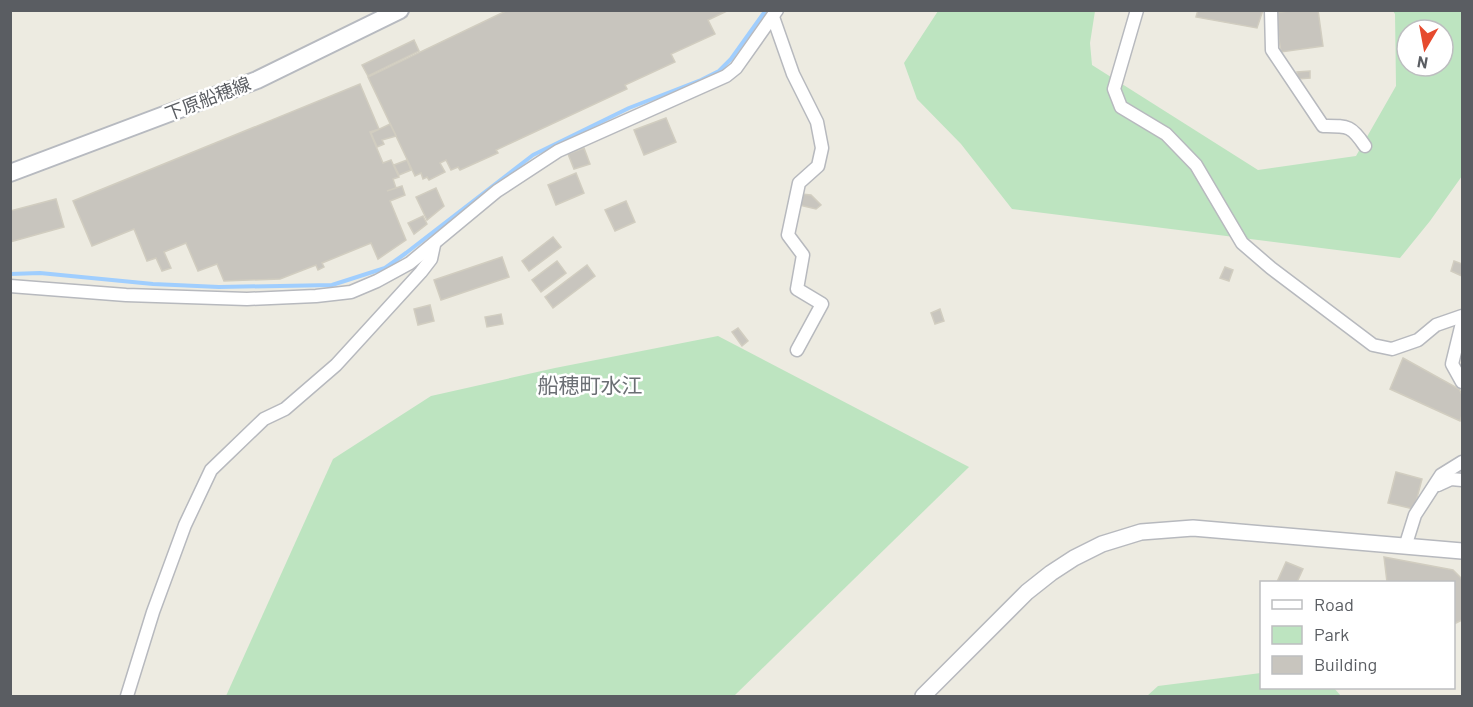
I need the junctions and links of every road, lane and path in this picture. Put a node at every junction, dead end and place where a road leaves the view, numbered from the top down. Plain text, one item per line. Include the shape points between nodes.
1 (400, 10) edge
2 (1137, 10) edge
3 (1271, 10) edge
4 (775, 14) edge
5 (1365, 146) dead end
6 (10, 172) edge
7 (434, 245) junction
8 (10, 286) edge
9 (1462, 316) edge
10 (1462, 323) edge
11 (797, 350) dead end
12 (1462, 382) edge
13 (1462, 462) edge
14 (1462, 480) edge
15 (1430, 493) junction
16 (1405, 548) junction
17 (1462, 551) edge
18 (127, 696) edge
19 (923, 696) edge

1 - 6 main road, 下原船穂線 via 258,80
2 - 9 street via 1114,89 1121,107 1166,134 1196,165 1242,243 1372,345 1392,349
3 - 5 street via 1272,50 1323,126 1355,130
4 - 7 street via 726,76 558,151 497,191
4 - 11 street via 793,74 817,122 822,148 818,166 799,183 789,235 803,255 798,289 822,304
7 - 8 street via 377,281 351,292 316,296 247,299
7 - 18 street via 431,259 421,272 336,365 285,409 264,419 211,470 185,525
10 - 12 street via 1452,364
13 - 15 street via 1441,475
14 - 15 street via 1442,482
15 - 16 street via 1415,515
16 - 17 street
16 - 19 street via 1193,528 1141,532 1074,558 1027,592

